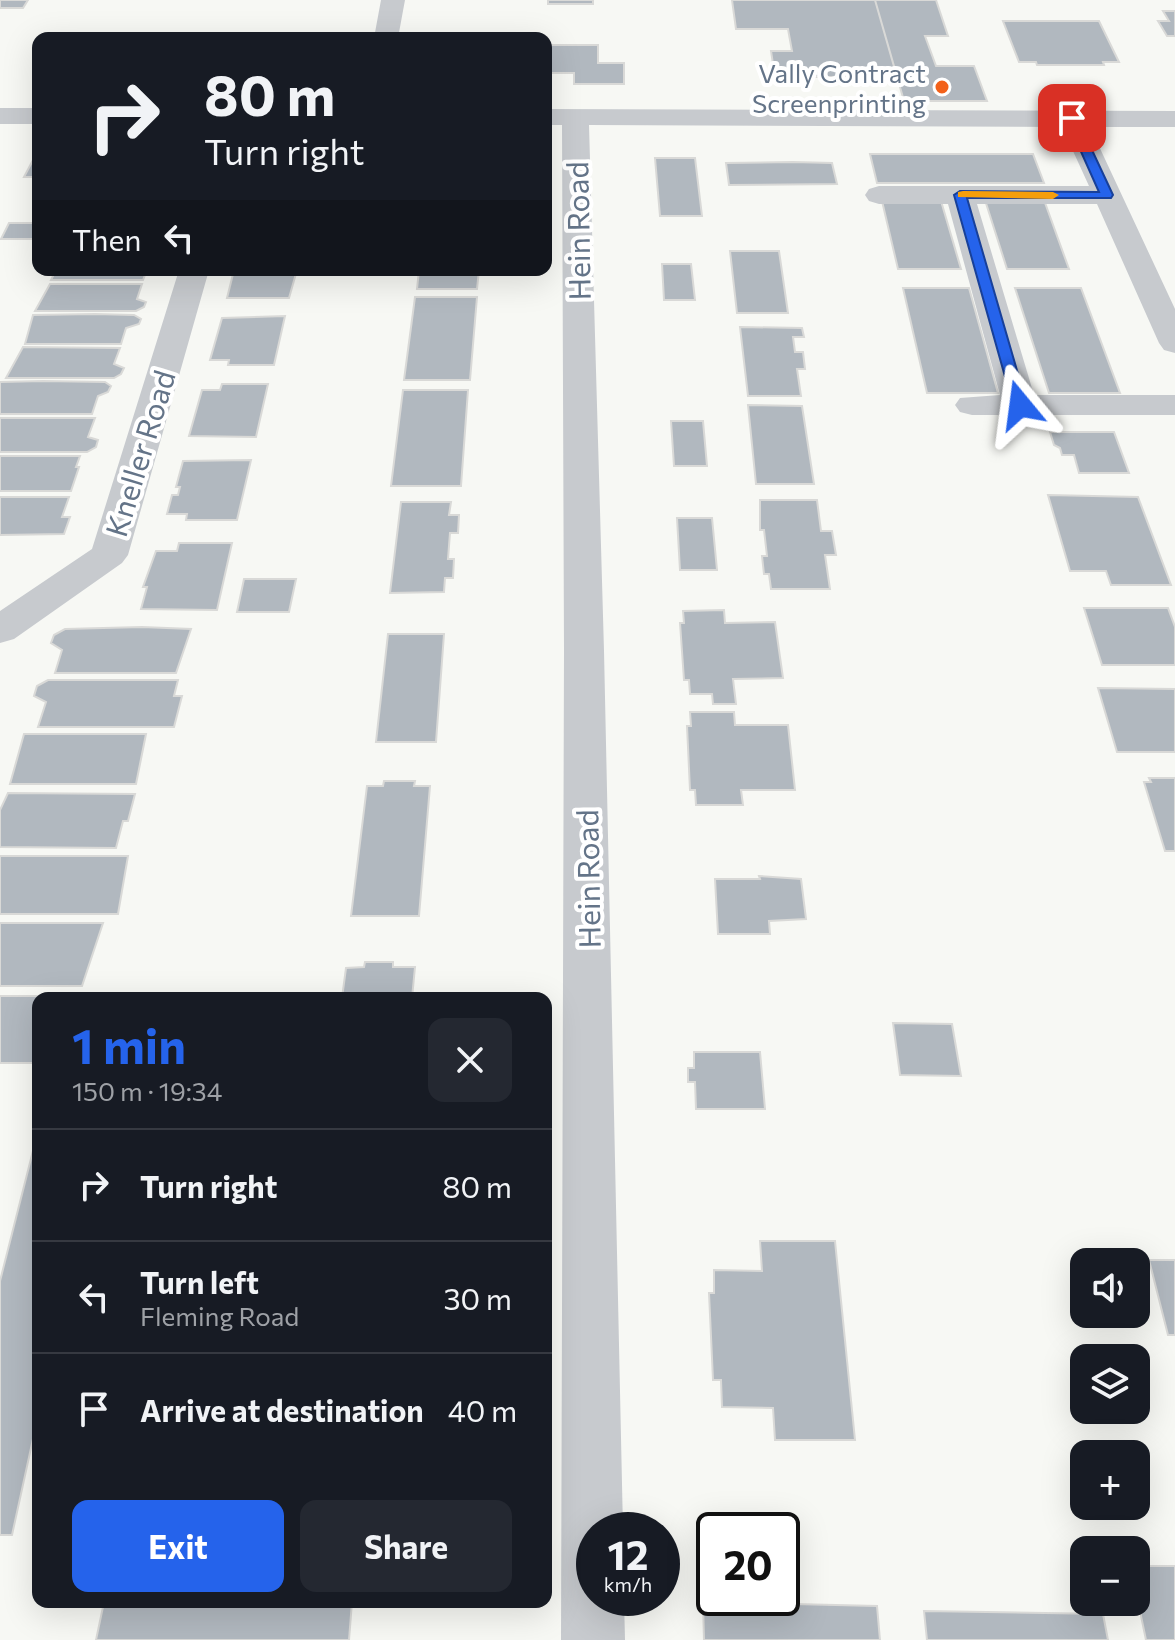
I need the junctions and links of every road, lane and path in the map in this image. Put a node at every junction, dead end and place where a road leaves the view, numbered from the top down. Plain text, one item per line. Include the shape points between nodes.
1 (393, 0) edge
2 (387, 32) edge
3 (0, 116) edge
4 (32, 116) edge
5 (560, 117) edge
6 (1072, 118) junction
7 (1175, 119) edge
8 (879, 195) dead end
9 (960, 195) junction
10 (1107, 195) junction
11 (192, 276) edge
12 (1175, 343) edge
13 (972, 405) dead end
14 (1020, 405) junction
15 (1175, 405) edge
16 (0, 630) edge
17 (593, 1640) edge

1 - 2 street
3 - 4 street
5 - 6 street
5 - 17 street, Hein Road via 585,683
6 - 7 street
6 - 10 street
8 - 9 street
9 - 10 street
9 - 14 street
10 - 12 street
11 - 16 street, Kneller Road via 109,555
13 - 14 street
14 - 15 street

